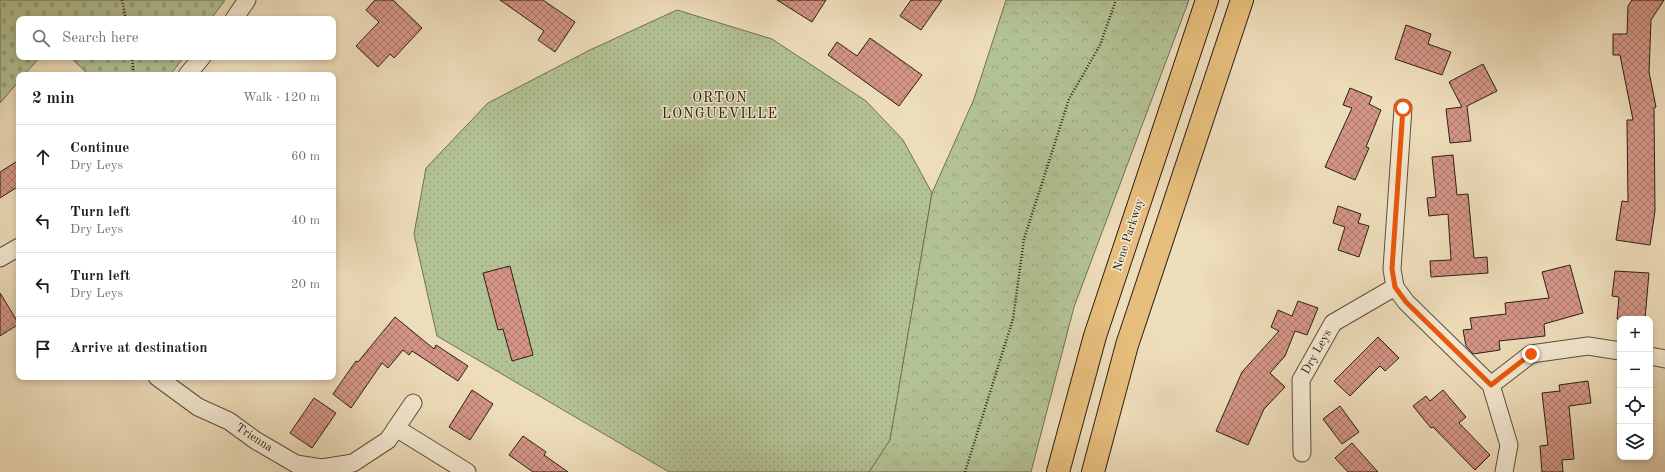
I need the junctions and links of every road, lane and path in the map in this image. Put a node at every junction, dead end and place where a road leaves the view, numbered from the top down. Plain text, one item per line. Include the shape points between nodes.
1 (122, 0) edge
2 (247, 0) edge
3 (1116, 0) edge
4 (1208, 0) edge
5 (1242, 0) edge
6 (125, 16) edge
7 (236, 16) edge
8 (132, 60) edge
9 (200, 60) edge
10 (134, 72) edge
11 (190, 72) edge
12 (1403, 108) dead end
13 (16, 249) edge
14 (0, 258) edge
15 (1395, 287) junction
16 (1617, 351) edge
17 (1653, 356) edge
18 (1665, 358) edge
19 (161, 380) edge
20 (1491, 385) junction
21 (413, 403) dead end
22 (396, 428) junction
23 (1302, 453) dead end
24 (467, 472) edge
25 (964, 472) edge
26 (1058, 472) edge
27 (1093, 472) edge
28 (1504, 472) edge

1 - 6 path
2 - 7 street
3 - 25 path via 1100,45 1069,99 1040,188 1024,239 1012,319
4 - 26 highway, Nene Parkway via 1095,336
5 - 27 highway via 1127,345
8 - 10 path
9 - 11 street
12 - 15 street via 1392,269
13 - 14 street
15 - 20 street via 1406,302
15 - 23 street, Dry Leys via 1333,323 1329,329 1301,380
16 - 20 street via 1588,346 1531,354
17 - 18 street
19 - 22 street, Trienna via 198,407 229,421 296,464 322,468 353,463 388,440
20 - 28 street via 1509,445
21 - 22 street, Trienna
22 - 24 street

